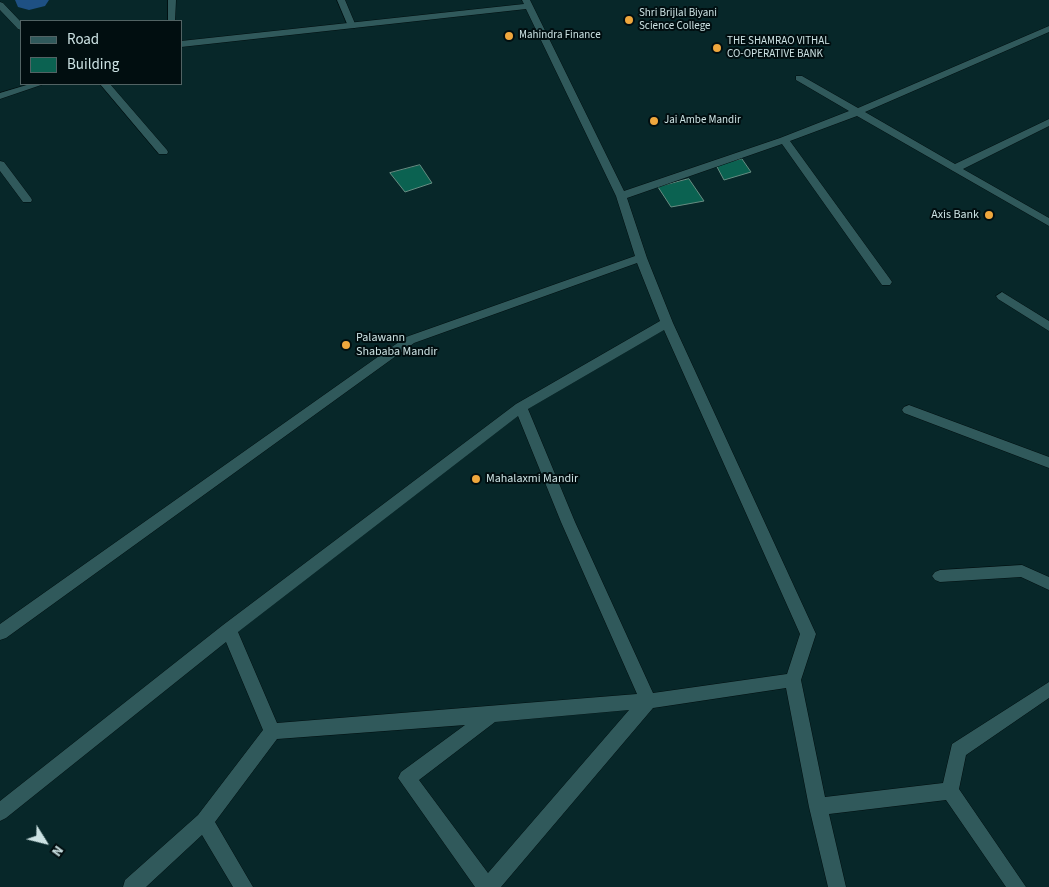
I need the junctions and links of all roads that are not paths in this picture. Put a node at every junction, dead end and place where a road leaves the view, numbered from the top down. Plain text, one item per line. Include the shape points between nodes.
1 (172, 0) edge
2 (341, 0) edge
3 (527, 3) edge
4 (2, 7) edge
5 (172, 20) edge
6 (20, 26) edge
7 (352, 26) junction
8 (1049, 29) edge
9 (182, 44) edge
10 (799, 78) dead end
11 (36, 85) edge
12 (107, 85) edge
13 (0, 96) edge
14 (857, 112) junction
15 (1049, 122) edge
16 (784, 140) junction
17 (162, 152) dead end
18 (0, 164) edge
19 (954, 169) junction
20 (621, 196) junction
21 (26, 200) dead end
22 (1049, 223) edge
23 (641, 258) junction
24 (886, 282) dead end
25 (1002, 296) dead end
26 (667, 323) junction
27 (1049, 327) edge
28 (521, 407) junction
29 (909, 410) dead end
30 (1049, 463) edge
31 (940, 576) dead end
32 (1049, 584) edge
33 (229, 630) junction
34 (0, 634) edge
35 (792, 680) junction
36 (1049, 689) edge
37 (648, 701) junction
38 (492, 715) junction
39 (272, 730) junction
40 (950, 791) junction
41 (818, 807) junction
42 (0, 812) edge
43 (204, 821) junction
44 (132, 887) edge
45 (244, 887) edge
46 (488, 887) edge
47 (837, 887) edge
48 (1017, 887) edge

1 - 5 lane
2 - 7 lane
3 - 7 street
3 - 20 street
4 - 6 street
7 - 9 street
8 - 14 street
10 - 14 street
11 - 13 street
12 - 17 street
14 - 16 street
14 - 19 street
15 - 19 street
16 - 20 street
16 - 24 street
18 - 21 street
19 - 22 street
20 - 23 street
23 - 26 street
23 - 34 street via 410,340
25 - 27 street
26 - 28 street
26 - 35 street via 808,634
28 - 33 street
28 - 37 street
29 - 30 street
31 - 32 street via 1022,571
33 - 39 street
33 - 42 street
35 - 37 street
35 - 41 street
36 - 40 street via 958,750
37 - 38 street
37 - 46 street
38 - 39 street
38 - 46 street via 407,778
39 - 43 street
40 - 41 street
40 - 48 street
41 - 47 street
43 - 44 street
43 - 45 street

